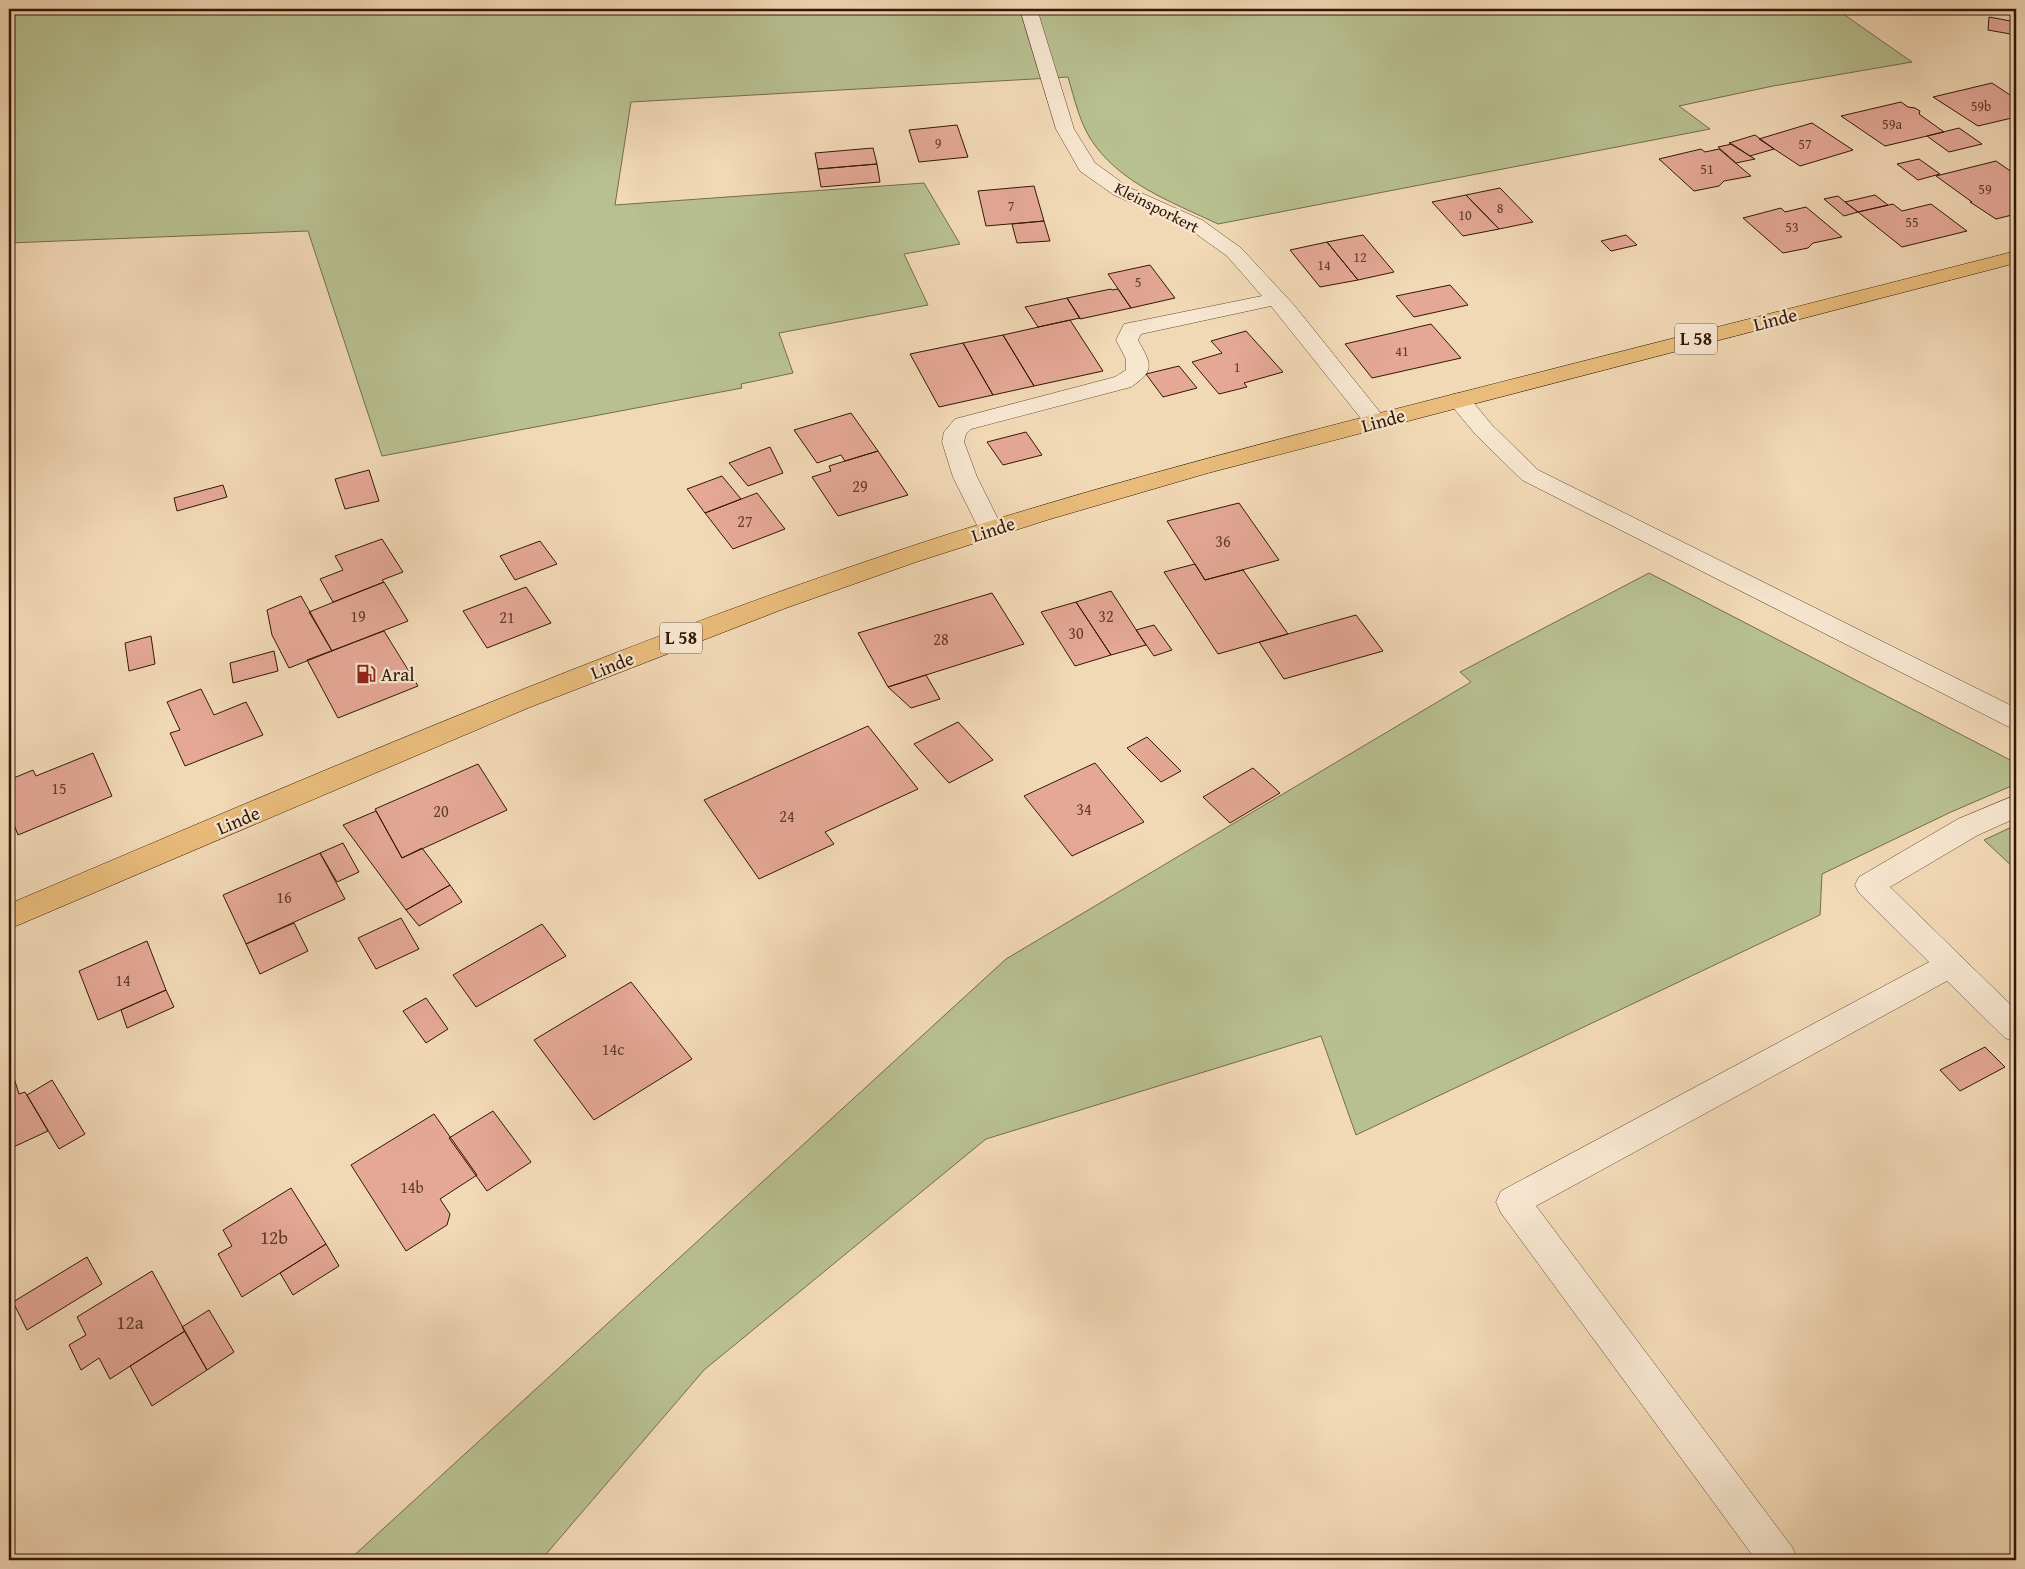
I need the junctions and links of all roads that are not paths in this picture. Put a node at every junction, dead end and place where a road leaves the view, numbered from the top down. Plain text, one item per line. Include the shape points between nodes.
1 (1028, 9) edge
2 (2016, 257) edge
3 (1276, 299) junction
4 (1459, 400) junction
5 (1375, 422) junction
6 (991, 529) junction
7 (2016, 719) edge
8 (2016, 806) edge
9 (9, 917) edge
10 (1950, 964) junction
11 (2016, 1029) edge
12 (1780, 1560) edge

1 - 3 street, Kleinsporkert via 1064,129 1087,166 1121,190 1195,224 1227,246
2 - 4 main road, Linde / L 58
3 - 5 street, Kleinsporkert
3 - 6 street via 1132,329 1127,340 1138,359 1137,373 1123,382 963,424 955,432 953,442 965,477
4 - 5 main road, Linde / L 58
4 - 7 street via 1530,475
5 - 6 main road, Linde / L 58 via 1164,478
6 - 9 main road, Linde / L 58 via 692,633 479,718
8 - 10 street via 1968,827 1869,885
10 - 11 street
10 - 12 street via 1513,1202

